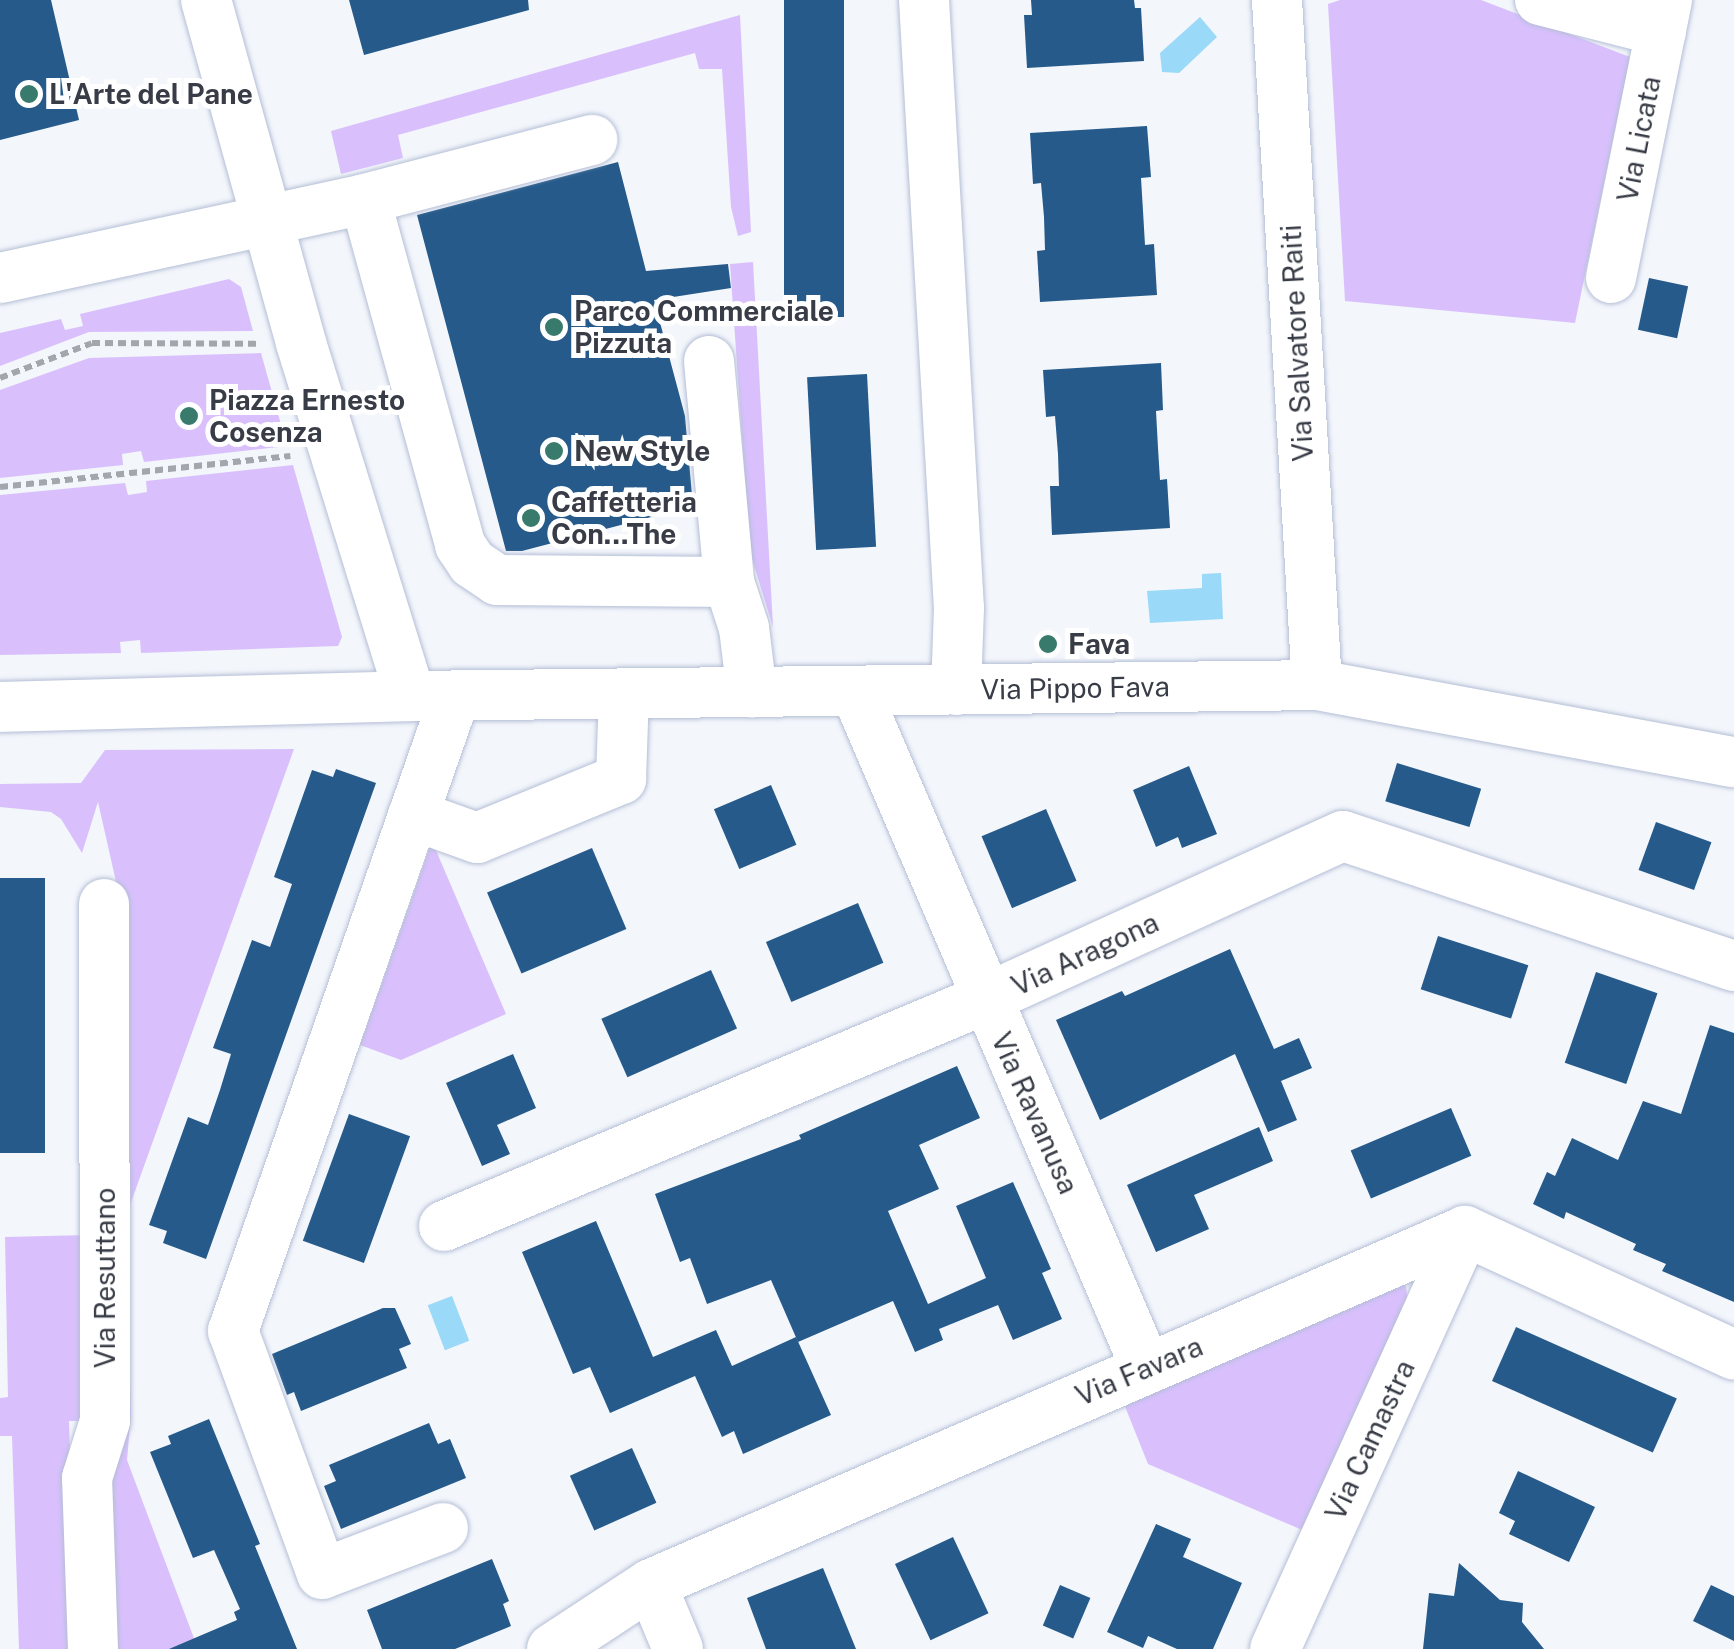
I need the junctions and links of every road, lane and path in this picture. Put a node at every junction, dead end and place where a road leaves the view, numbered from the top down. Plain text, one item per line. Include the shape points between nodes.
1 (206, 0) edge
2 (924, 0) edge
3 (1277, 0) edge
4 (1540, 0) edge
5 (1664, 15) edge
6 (592, 140) dead end
7 (365, 199) junction
8 (265, 218) junction
9 (0, 278) edge
10 (1611, 278) dead end
11 (260, 328) dead end
12 (709, 361) dead end
13 (0, 378) edge
14 (291, 436) dead end
15 (0, 487) edge
16 (729, 582) junction
17 (1318, 685) junction
18 (956, 690) junction
19 (856, 692) junction
20 (752, 693) junction
21 (624, 694) junction
22 (432, 696) junction
23 (0, 706) edge
24 (1734, 762) edge
25 (413, 815) junction
26 (104, 904) dead end
27 (1734, 966) edge
28 (986, 1000) junction
29 (444, 1226) dead end
30 (1465, 1231) junction
31 (1734, 1356) edge
32 (1146, 1368) junction
33 (443, 1528) dead end
34 (651, 1584) junction
35 (93, 1649) edge
36 (552, 1649) edge
37 (678, 1649) edge
38 (1275, 1649) edge

1 - 8 street
2 - 18 street via 959,608
3 - 17 street, Via Salvatore Raiti
4 - 5 street
5 - 10 street, Via Licata
6 - 7 street
7 - 8 street
7 - 16 street via 460,545 472,563 497,580
8 - 9 street
8 - 22 street
11 - 13 path via 265,344 92,343
12 - 16 street
14 - 15 path via 296,455
16 - 20 street via 744,628
17 - 18 street, Via Pippo Fava
17 - 24 street, Via Pippo Fava
18 - 19 street, Via Pippo Fava
19 - 20 street, Via Pippo Fava
19 - 28 street, Via Ravanusa
20 - 21 street, Via Pippo Fava
21 - 22 street, Via Pippo Fava
21 - 25 street via 621,779 476,838
22 - 23 street, Via Pippo Fava
22 - 25 street
25 - 33 street via 232,1331 322,1574
26 - 35 street, Via Resuttano via 105,1420 88,1478
27 - 28 street, Via Aragona via 1344,836
28 - 29 street, Via Aragona
28 - 32 street, Via Ravanusa
30 - 31 street
30 - 32 street, Via Favara
30 - 38 street, Via Camastra
32 - 34 street, Via Favara
34 - 36 street, Via Favara
34 - 37 street

